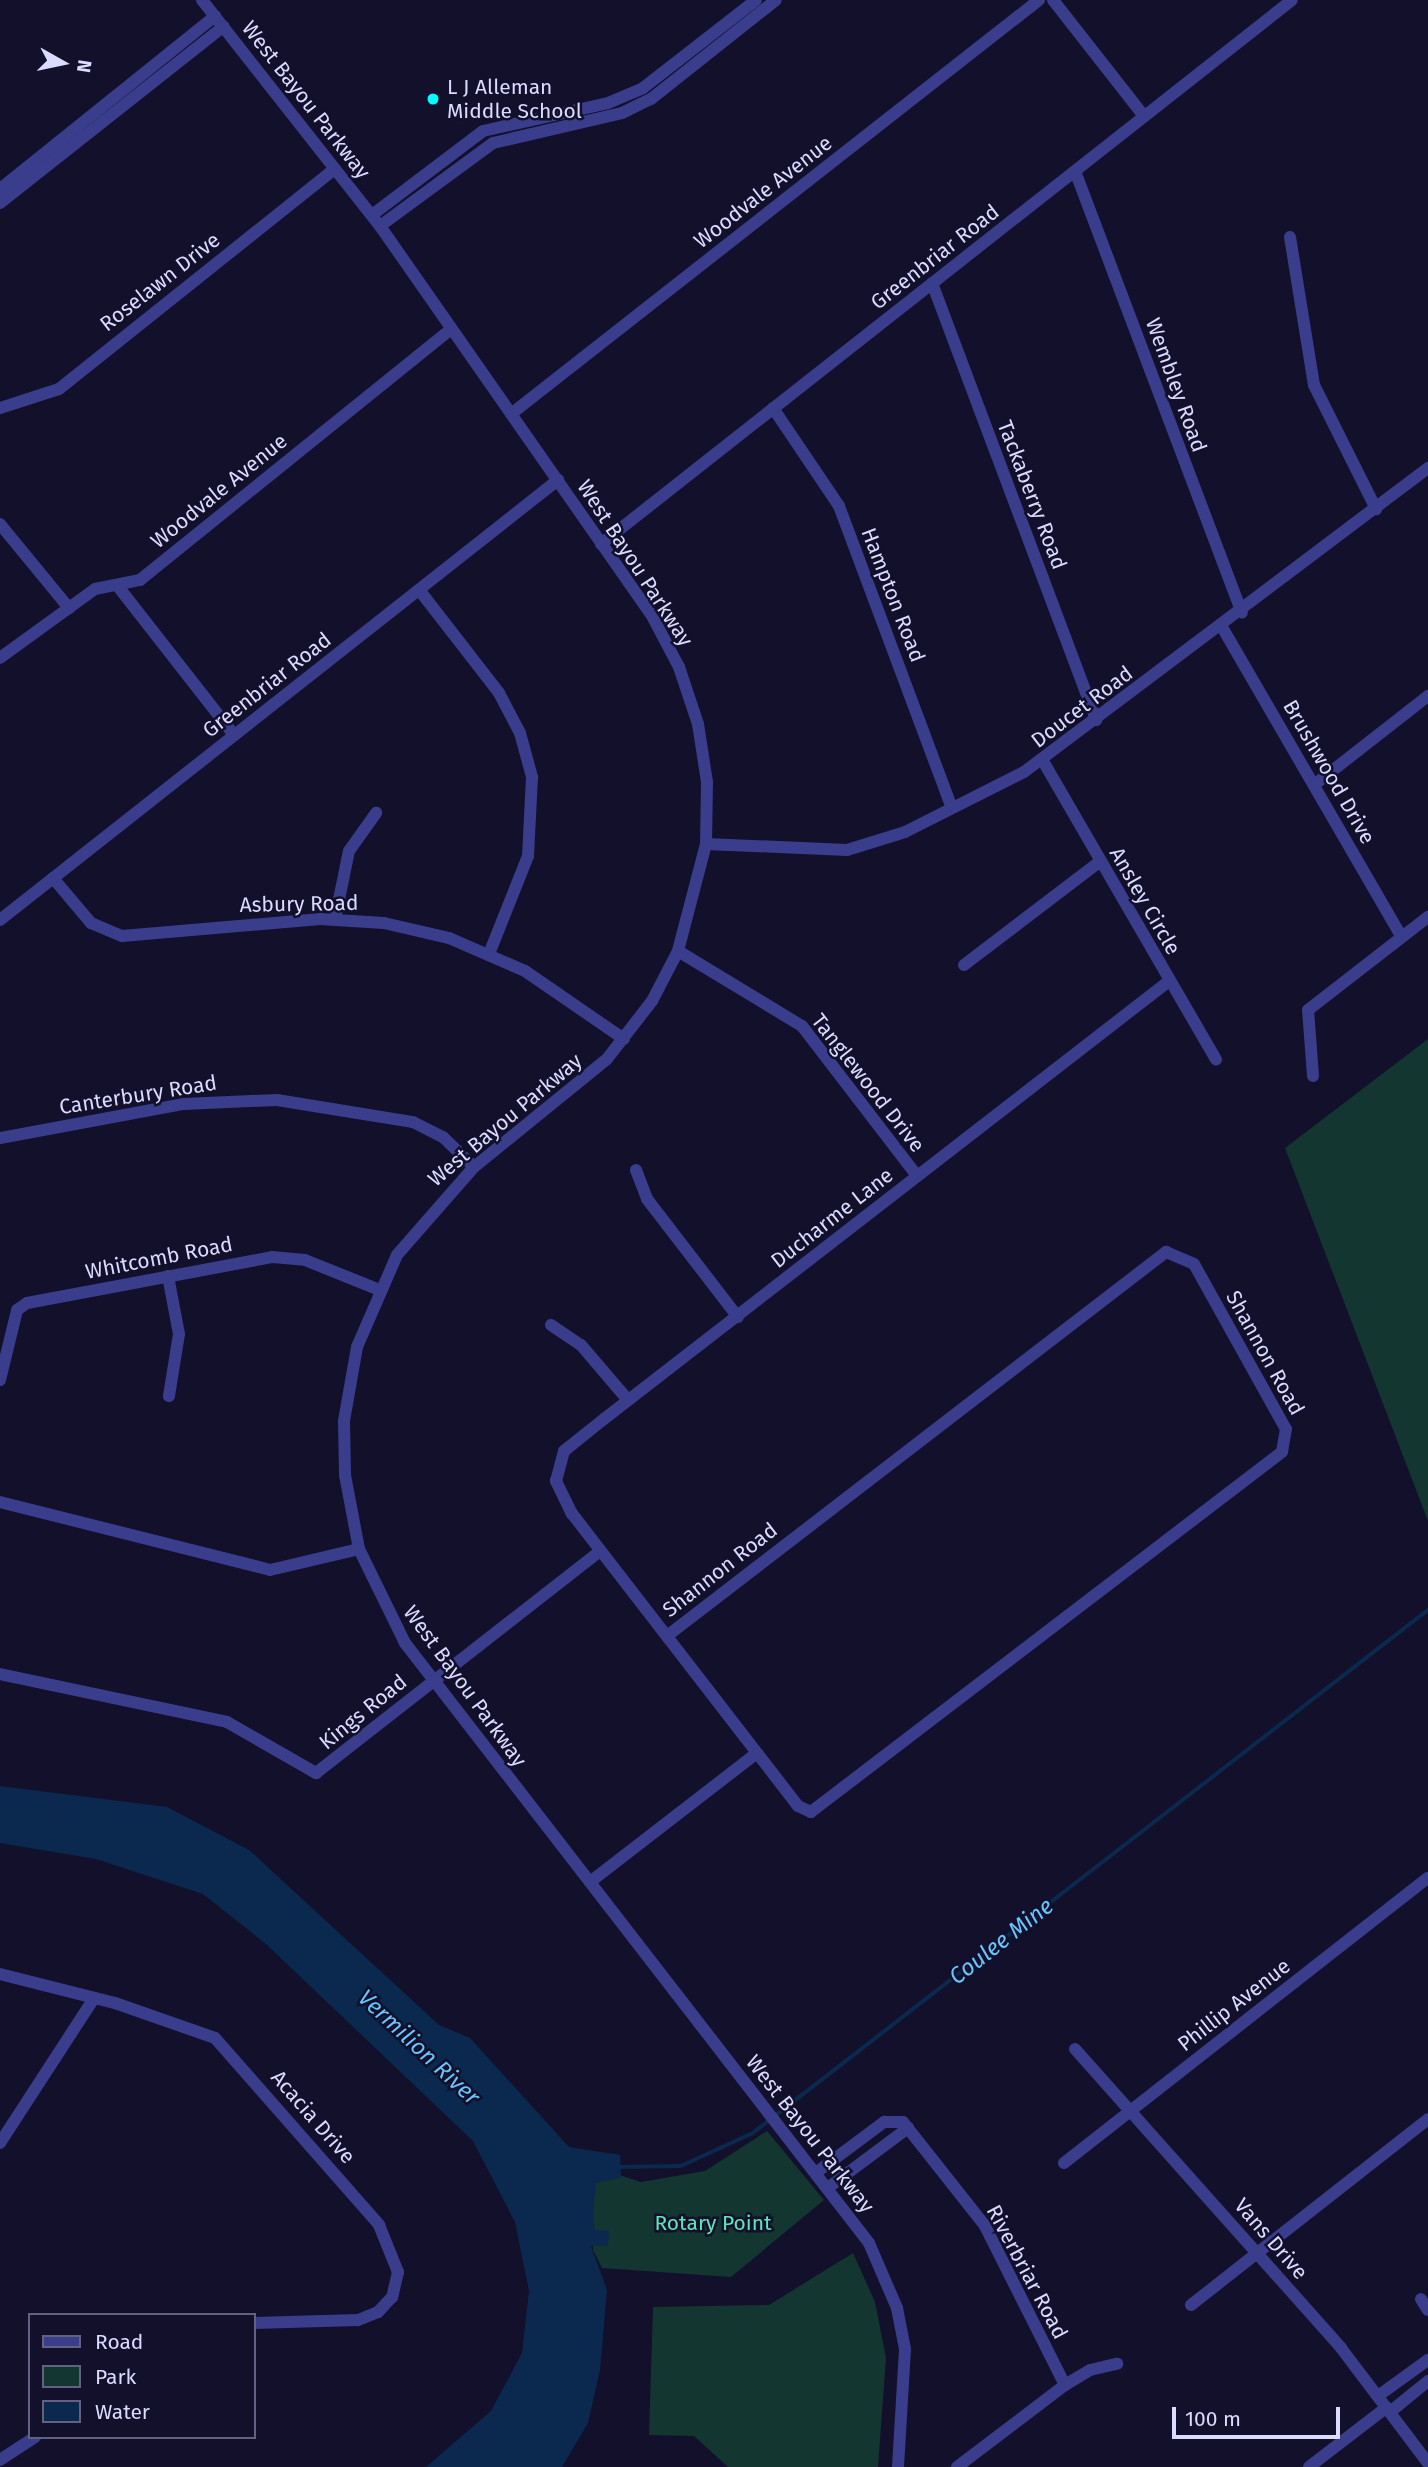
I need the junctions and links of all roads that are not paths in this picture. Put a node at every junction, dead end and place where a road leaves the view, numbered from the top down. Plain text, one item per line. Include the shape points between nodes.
1 (202, 0) edge
2 (755, 0) edge
3 (776, 0) edge
4 (1039, 0) edge
5 (1053, 0) edge
6 (1292, 0) edge
7 (746, 16) junction
8 (220, 21) junction
9 (661, 83) junction
10 (564, 111) junction
11 (1144, 116) junction
12 (566, 125) junction
13 (470, 139) junction
14 (477, 151) junction
15 (335, 169) junction
16 (1075, 171) junction
17 (0, 189) edge
18 (0, 203) edge
19 (372, 215) junction
20 (380, 226) junction
21 (1290, 237) dead end
22 (932, 283) junction
23 (451, 329) junction
24 (0, 408) edge
25 (773, 408) junction
26 (511, 414) junction
27 (1428, 468) edge
28 (558, 480) junction
29 (1376, 509) junction
30 (0, 524) edge
31 (601, 544) junction
32 (120, 589) junction
33 (420, 591) junction
34 (69, 608) junction
35 (1242, 612) junction
36 (1222, 627) junction
37 (0, 659) edge
38 (1428, 696) edge
39 (1096, 720) junction
40 (234, 736) junction
41 (1043, 761) junction
42 (1314, 786) junction
43 (952, 808) junction
44 (376, 813) dead end
45 (706, 844) junction
46 (1099, 862) junction
47 (53, 878) junction
48 (1428, 917) edge
49 (335, 919) junction
50 (0, 920) edge
51 (1402, 937) junction
52 (678, 951) junction
53 (489, 954) junction
54 (964, 965) dead end
55 (1169, 981) junction
56 (624, 1039) junction
57 (1216, 1059) dead end
58 (1313, 1076) dead end
59 (0, 1138) edge
60 (474, 1167) junction
61 (636, 1170) dead end
62 (917, 1176) junction
63 (168, 1276) junction
64 (377, 1289) junction
65 (737, 1317) junction
66 (551, 1325) dead end
67 (0, 1380) edge
68 (169, 1396) dead end
69 (628, 1400) junction
70 (0, 1502) edge
71 (566, 1504) joint
72 (359, 1549) junction
73 (600, 1551) junction
74 (667, 1636) junction
75 (0, 1674) edge
76 (433, 1681) junction
77 (757, 1753) junction
78 (1428, 1878) edge
79 (590, 1882) junction
80 (0, 1974) edge
81 (94, 1998) junction
82 (1075, 2049) dead end
83 (1130, 2111) junction
84 (1428, 2119) edge
85 (908, 2129) junction
86 (0, 2143) edge
87 (1064, 2163) dead end
88 (817, 2172) junction
89 (829, 2187) junction
90 (1258, 2252) junction
91 (1191, 2305) dead end
92 (256, 2323) edge
93 (1428, 2360) edge
94 (1117, 2364) dead end
95 (1428, 2381) edge
96 (1065, 2385) junction
97 (1378, 2396) junction
98 (1389, 2409) junction
99 (32, 2439) edge
100 (0, 2460) edge
101 (1428, 2463) edge
102 (898, 2467) edge
103 (957, 2467) edge
104 (1309, 2467) edge

1 - 8 street, West Bayou Parkway
2 - 7 street
3 - 7 street
4 - 26 street, Woodvale Avenue
5 - 11 street
6 - 11 street, Greenbriar Road
7 - 9 street
8 - 15 street, West Bayou Parkway
8 - 17 street
8 - 18 street
9 - 10 street via 619,100
9 - 12 street via 622,113
10 - 12 street
10 - 13 street via 500,125
11 - 16 street, Greenbriar Road
12 - 14 street
13 - 14 street
13 - 19 street
14 - 20 street
15 - 19 street, West Bayou Parkway
15 - 24 street, Roselawn Drive via 59,389
16 - 22 street, Greenbriar Road
16 - 35 street, Wembley Road
19 - 20 street, West Bayou Parkway
20 - 23 street, West Bayou Parkway
21 - 29 street via 1314,385
22 - 25 street, Greenbriar Road
22 - 39 street, Tackaberry Road
23 - 26 street, West Bayou Parkway
23 - 32 street, Woodvale Avenue via 140,580
25 - 31 street, Greenbriar Road
25 - 43 street, Hampton Road via 839,506
26 - 28 street, West Bayou Parkway
27 - 29 street, Doucet Road
28 - 31 street, West Bayou Parkway
28 - 33 street, Greenbriar Road
29 - 35 street, Doucet Road
30 - 34 street
31 - 45 street, West Bayou Parkway via 665,638 690,697 705,755
32 - 34 street, Woodvale Avenue via 98,588
32 - 40 street
33 - 40 street, Greenbriar Road
33 - 53 street via 499,693 520,733 532,777 528,856
34 - 37 street, Woodvale Avenue
35 - 36 street, Doucet Road
36 - 39 street, Doucet Road
36 - 42 street, Brushwood Drive
38 - 42 street
39 - 41 street, Doucet Road
40 - 47 street, Greenbriar Road
41 - 43 street, Doucet Road
41 - 46 street, Ansley Circle
42 - 51 street, Brushwood Drive
43 - 45 street, Doucet Road via 847,850
44 - 49 street via 344,864
45 - 52 street, West Bayou Parkway
46 - 54 street
46 - 55 street, Ansley Circle
47 - 49 street, Asbury Road via 91,923 122,936
47 - 50 street, Greenbriar Road
48 - 51 street
49 - 53 street, Asbury Road via 405,927
51 - 58 street via 1308,1010
52 - 56 street, West Bayou Parkway
52 - 62 street, Tanglewood Drive via 802,1026
53 - 56 street, Asbury Road via 550,986
55 - 57 street, Ansley Circle
55 - 62 street, Ducharme Lane
56 - 60 street, West Bayou Parkway
59 - 60 street, Canterbury Road via 184,1104 277,1100 413,1122 443,1137
60 - 64 street, West Bayou Parkway via 413,1231
61 - 65 street via 647,1199
62 - 65 street, Ducharme Lane
63 - 64 street, Whitcomb Road via 288,1258
63 - 67 street, Whitcomb Road via 27,1303 17,1310
63 - 68 street via 179,1334
64 - 72 street, West Bayou Parkway via 357,1347 344,1421 345,1475
65 - 69 street, Ducharme Lane
66 - 69 street via 581,1345
69 - 71 street, Ducharme Lane via 558,1460 556,1481
70 - 72 street via 270,1570
71 - 73 street, Shannon Road
72 - 76 street, West Bayou Parkway via 389,1617
73 - 74 street, Shannon Road
73 - 76 street, Kings Road
74 - 77 street, Shannon Road
74 - 77 street, Shannon Road via 1160,1255 1174,1251 1194,1264 1286,1429 1282,1452 818,1810 798,1806
75 - 76 street, Kings Road via 227,1722 313,1774
76 - 79 street, West Bayou Parkway
77 - 79 street
78 - 83 street, Phillip Avenue
79 - 88 street, West Bayou Parkway
80 - 81 street, Acacia Drive
81 - 86 street
81 - 92 street, Acacia Drive via 215,2038 387,2238 398,2272 392,2297 378,2312 358,2320
82 - 83 street, Vans Drive
83 - 87 street, Phillip Avenue
83 - 90 street, Vans Drive
84 - 90 street
85 - 88 street, Riverbriar Road via 894,2119
85 - 89 street
85 - 96 street, Riverbriar Road via 985,2227
88 - 89 street, West Bayou Parkway
89 - 102 street, West Bayou Parkway via 869,2243 897,2308 906,2380
90 - 91 street
90 - 97 street, Vans Drive
93 - 97 street
94 - 96 street via 1090,2370
95 - 98 street
96 - 103 street
97 - 98 street, Vans Drive
98 - 101 street, Vans Drive
98 - 104 street
99 - 100 street

